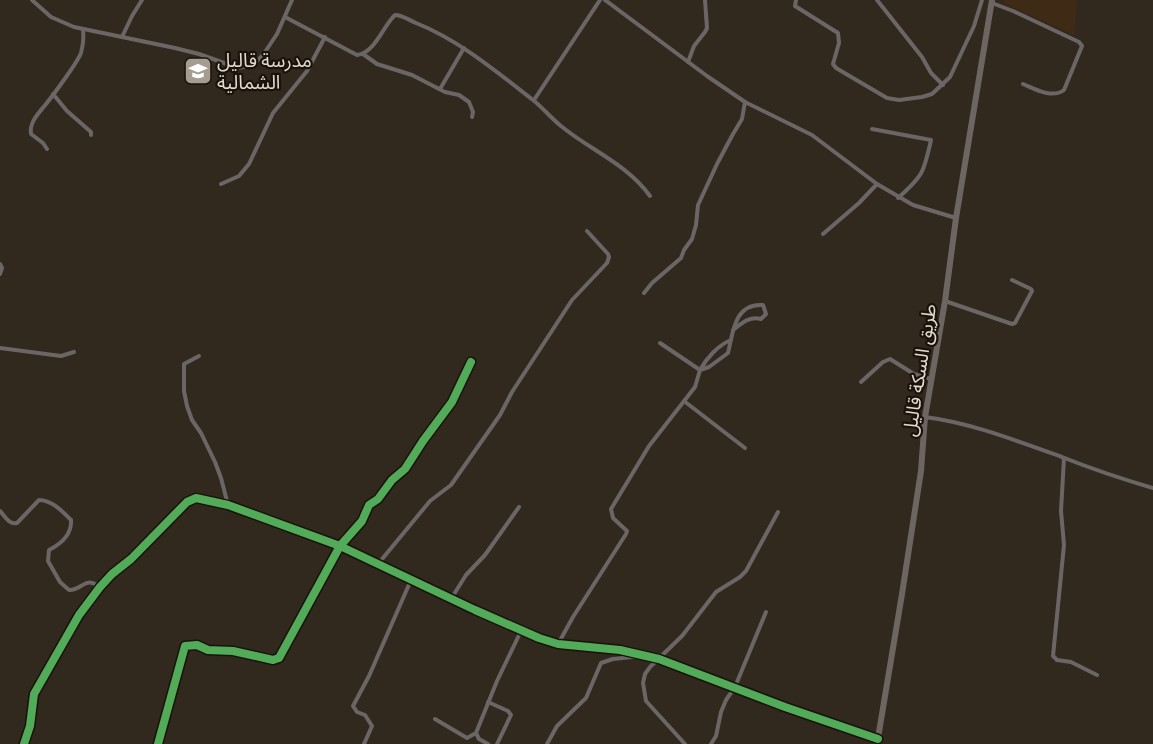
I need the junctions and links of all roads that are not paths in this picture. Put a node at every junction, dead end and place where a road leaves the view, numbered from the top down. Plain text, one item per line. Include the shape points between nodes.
1 (32, 0) edge
2 (41, 0) edge
3 (142, 0) edge
4 (292, 0) edge
5 (600, 0) edge
6 (605, 0) edge
7 (705, 0) edge
8 (796, 0) edge
9 (877, 0) edge
10 (982, 0) edge
11 (992, 2) edge
12 (37, 5) junction
13 (285, 17) junction
14 (83, 30) junction
15 (122, 37) junction
16 (325, 37) junction
17 (464, 48) junction
18 (362, 54) junction
19 (688, 62) junction
20 (1023, 84) dead end
21 (943, 85) junction
22 (440, 89) junction
23 (53, 94) junction
24 (534, 100) junction
25 (745, 102) junction
26 (472, 117) dead end
27 (872, 129) dead end
28 (91, 135) dead end
29 (47, 149) dead end
30 (221, 184) dead end
31 (877, 184) junction
32 (650, 196) dead end
33 (898, 198) junction
34 (956, 218) junction
35 (587, 230) dead end
36 (823, 234) dead end
37 (0, 264) edge
38 (0, 274) edge
39 (1012, 280) dead end
40 (644, 293) dead end
41 (945, 301) junction
42 (733, 330) junction
43 (731, 340) junction
44 (660, 343) dead end
45 (0, 348) edge
46 (716, 350) junction
47 (74, 352) dead end
48 (728, 353) junction
49 (199, 356) dead end
50 (471, 362) dead end
51 (700, 370) junction
52 (931, 379) junction
53 (860, 382) dead end
54 (684, 401) junction
55 (925, 417) junction
56 (745, 448) dead end
57 (1064, 458) junction
58 (1153, 488) edge
59 (228, 504) junction
60 (519, 507) dead end
61 (0, 511) edge
62 (778, 512) dead end
63 (340, 546) junction
64 (378, 564) junction
65 (411, 580) junction
66 (100, 587) junction
67 (451, 599) junction
68 (766, 612) dead end
69 (521, 631) junction
70 (558, 644) junction
71 (647, 655) junction
72 (659, 658) junction
73 (1097, 675) dead end
74 (735, 687) junction
75 (488, 702) junction
76 (435, 719) dead end
77 (476, 733) junction
78 (877, 741) edge
79 (24, 744) edge
80 (158, 744) edge
81 (364, 744) edge
82 (488, 744) edge
83 (497, 744) edge
84 (548, 744) edge
85 (685, 744) edge
86 (711, 744) edge

1 - 12 street
2 - 12 street
3 - 15 street
4 - 13 street
5 - 24 street
6 - 19 street
7 - 19 street via 707,28 694,46
8 - 21 street via 796,6 838,33 833,64 836,68 887,98 922,97
9 - 21 street via 922,57 930,73
10 - 21 street via 974,26
11 - 20 street via 1082,46 1060,93 1047,94
11 - 34 main road, طريق السكة قاليل
12 - 14 street via 58,21
13 - 15 street via 264,55 253,65 243,68 199,54
13 - 16 street
14 - 15 street
14 - 23 street via 80,55
16 - 18 street via 354,54
16 - 30 street via 306,71 274,113 249,164 239,176
17 - 18 street via 397,15
17 - 22 street
17 - 24 street
18 - 22 street via 377,64 412,75
19 - 25 street
22 - 26 street via 464,98 472,108
23 - 28 street
23 - 29 street via 34,118 30,131
24 - 32 street via 583,143 626,170
25 - 31 street via 812,135
25 - 40 street via 742,119 698,205 692,239 681,258
27 - 33 street via 931,140 924,170
31 - 33 street
31 - 36 street
33 - 34 street
34 - 41 main road, طريق السكة قاليل
35 - 64 street via 608,254 607,264 568,305 500,415 451,485 430,501
37 - 38 street
39 - 41 street via 1032,291 1012,324
41 - 52 main road, طريق السكة قاليل
42 - 42 street via 740,314 755,304 763,305 766,314 761,319 745,320
42 - 43 street
43 - 46 street
43 - 48 street
44 - 51 street
45 - 47 street via 61,356
46 - 48 street
46 - 51 street
48 - 51 street
49 - 59 street via 184,364 184,391 192,420 222,478
50 - 63 street via 452,402 405,469 369,505 362,521
51 - 54 street via 695,387
52 - 53 street via 914,374 890,360 882,362
52 - 55 main road, طريق السكة قاليل
54 - 56 street
54 - 70 street via 649,446 614,502 613,518 627,531 626,534
55 - 57 street via 964,424
55 - 78 main road, طريق السكة قاليل via 915,509
57 - 58 street
57 - 73 street via 1061,511 1064,545 1053,656
59 - 63 street
59 - 66 street via 196,498 187,502
60 - 67 street
61 - 66 street via 14,524 39,500 46,500 61,510 71,520 72,526 66,537 48,550 48,561 60,582 69,590 92,582
62 - 72 street via 746,571 716,592 682,636
63 - 64 street
63 - 80 street via 279,658 272,660 233,650 185,646
64 - 65 street
65 - 67 street
65 - 81 street via 353,706 365,715 372,726
66 - 79 street via 79,615 34,694
67 - 69 street
68 - 74 street
69 - 70 street
69 - 75 street
70 - 71 street
71 - 72 street
71 - 84 street via 601,663 586,698 558,726
72 - 74 street
72 - 85 street via 645,674 643,692 646,701
74 - 78 street
74 - 86 street via 726,700
75 - 77 street
75 - 83 street via 512,715
76 - 77 street via 467,738
77 - 82 street

